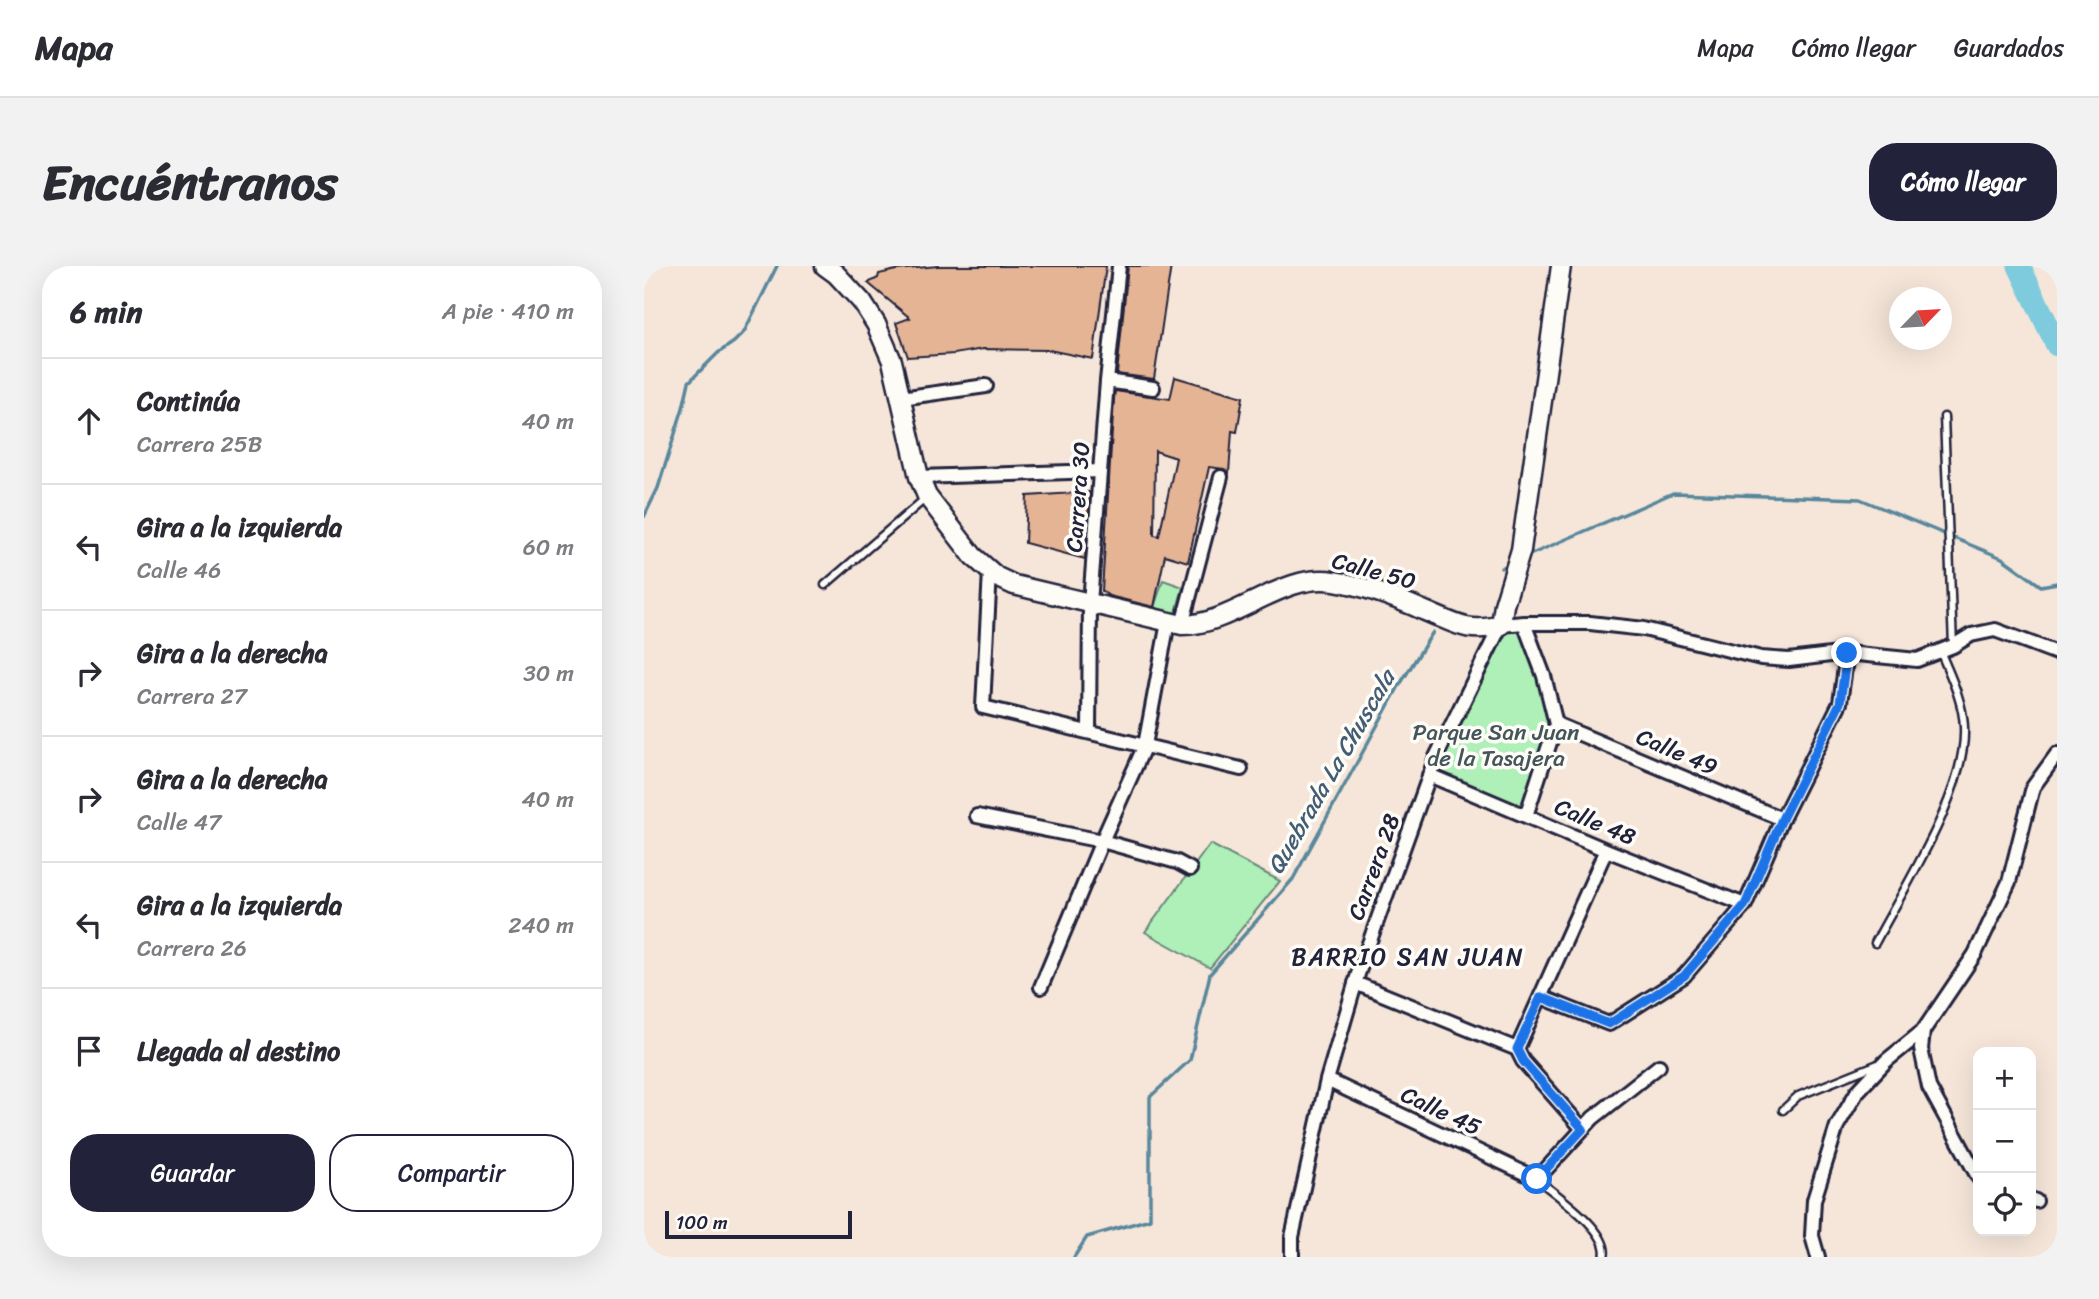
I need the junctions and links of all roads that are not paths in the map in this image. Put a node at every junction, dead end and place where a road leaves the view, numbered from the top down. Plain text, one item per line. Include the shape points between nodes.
1 (825, 266) edge
2 (1119, 266) edge
3 (1561, 266) edge
4 (1107, 381) junction
5 (986, 386) dead end
6 (1153, 388) dead end
7 (901, 398) junction
8 (1944, 417) dead end
9 (1100, 471) junction
10 (919, 477) junction
11 (1221, 477) dead end
12 (928, 496) junction
13 (990, 570) junction
14 (825, 585) dead end
15 (1090, 603) junction
16 (1524, 622) junction
17 (1175, 623) junction
18 (1501, 625) junction
19 (1953, 646) junction
20 (1940, 651) junction
21 (1847, 653) junction
22 (2057, 653) edge
23 (1556, 724) junction
24 (1089, 732) junction
25 (1145, 745) junction
26 (2057, 754) edge
27 (1241, 769) dead end
28 (1429, 775) junction
29 (977, 816) dead end
30 (1526, 816) junction
31 (1782, 819) junction
32 (1102, 841) junction
33 (1606, 850) junction
34 (1190, 869) dead end
35 (1745, 905) junction
36 (1875, 943) dead end
37 (1355, 983) junction
38 (1041, 986) dead end
39 (1541, 997) junction
40 (1923, 1031) junction
41 (1517, 1049) junction
42 (1886, 1061) junction
43 (1659, 1066) dead end
44 (1327, 1080) junction
45 (1783, 1110) dead end
46 (1583, 1129) junction
47 (1976, 1173) edge
48 (1537, 1179) junction
49 (1292, 1257) edge
50 (1604, 1257) edge
51 (1818, 1257) edge

1 - 7 street, Calle 50 via 862,302 876,324
2 - 4 street, Carrera 30
3 - 18 street via 1521,550
4 - 6 street
4 - 9 street, Carrera 30
5 - 7 street
7 - 10 street, Calle 50
8 - 19 lane
9 - 10 street
9 - 15 street, Carrera 30
10 - 12 street, Calle 50
11 - 17 street
12 - 13 street, Calle 50
12 - 14 lane
13 - 15 street, Calle 50 via 1014,585
13 - 24 street via 984,707
15 - 17 street, Calle 50
15 - 24 street, Carrera 30
16 - 18 street, Calle 50
16 - 21 street, Calle 50 via 1644,629 1761,658 1789,660
16 - 23 street
17 - 18 street, Calle 50 via 1193,625 1290,587 1333,580 1368,589 1455,625 1485,629
17 - 25 street
18 - 28 street, Carrera 28
19 - 20 street, Calle 50
19 - 22 street, Calle 50 via 1971,635 1995,630
20 - 21 street, Calle 50 via 1917,660
20 - 36 lane via 1957,691 1964,727 1959,770 1940,820
21 - 31 street via 1840,703
23 - 30 street
23 - 31 street, Calle 49
24 - 25 street
25 - 27 street
25 - 32 street
26 - 40 street via 2033,787 2009,882 1975,954
28 - 30 street, Calle 48
28 - 37 street, Carrera 28
29 - 32 street
30 - 33 street, Calle 48
31 - 35 street
32 - 34 street
32 - 38 street
33 - 35 street, Calle 48
33 - 39 street
35 - 39 street via 1684,976 1609,1024
37 - 41 street
37 - 44 street, Carrera 28
39 - 41 street
40 - 42 street
40 - 47 street via 1921,1049 1929,1087
41 - 46 street
42 - 45 lane via 1798,1097
42 - 51 street via 1857,1092 1836,1126 1814,1200 1812,1236
43 - 46 street
44 - 48 street, Calle 45
44 - 49 street, Carrera 28 via 1292,1237
46 - 48 street
48 - 50 lane via 1593,1227 1601,1237

